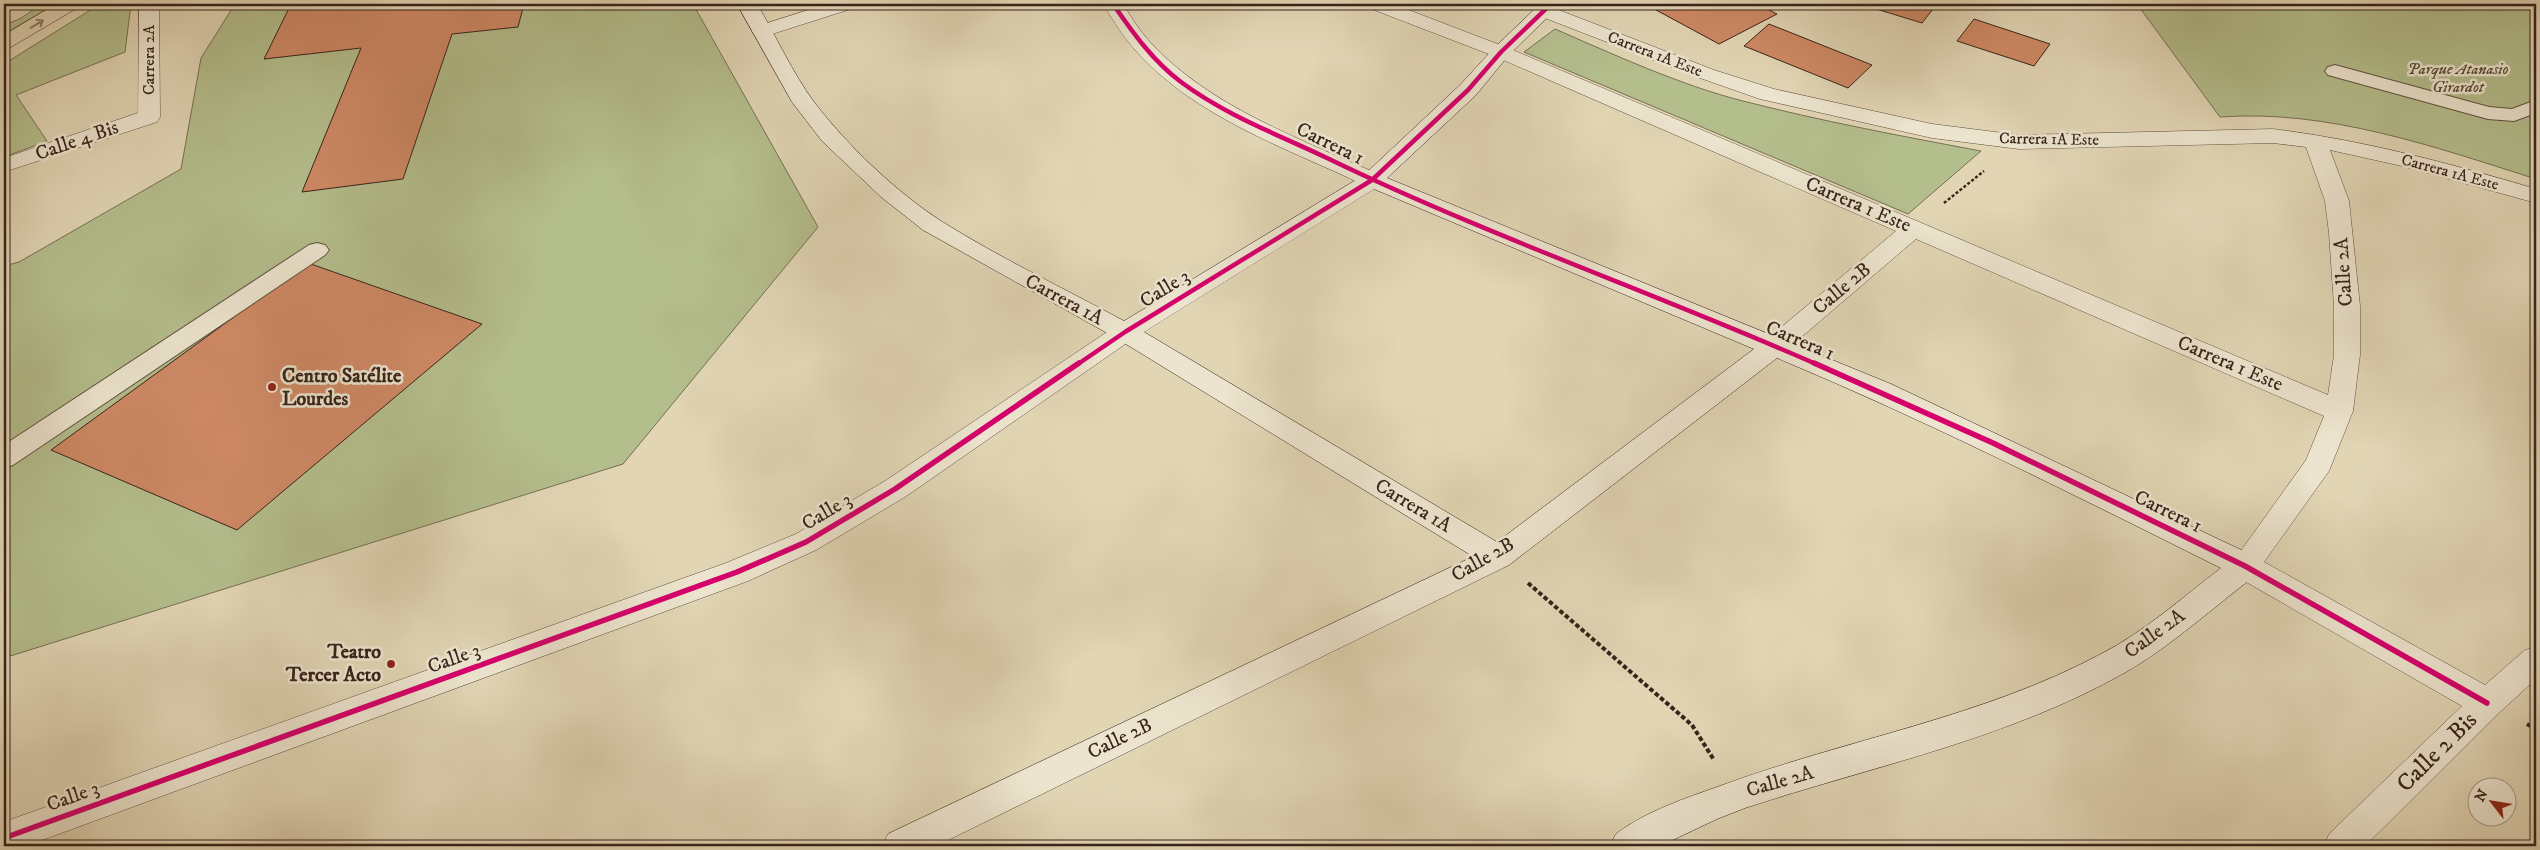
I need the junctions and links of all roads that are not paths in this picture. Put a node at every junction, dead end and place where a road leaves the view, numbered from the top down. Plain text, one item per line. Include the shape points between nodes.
1 (28, 4) edge
2 (70, 4) edge
3 (149, 4) edge
4 (747, 4) edge
5 (847, 4) edge
6 (1113, 4) edge
7 (1376, 4) edge
8 (1547, 7) edge
9 (4, 18) edge
10 (762, 31) junction
11 (4, 43) edge
12 (1501, 52) junction
13 (2335, 71) dead end
14 (2536, 106) edge
15 (149, 117) joint
16 (2315, 140) junction
17 (4, 165) edge
18 (1372, 180) junction
19 (2536, 196) edge
20 (1913, 229) junction
21 (318, 250) dead end
22 (1124, 332) junction
23 (1774, 346) junction
24 (2339, 410) junction
25 (4, 458) edge
26 (1498, 557) junction
27 (2245, 566) junction
28 (2536, 660) edge
29 (2487, 702) junction
30 (4, 838) edge
31 (900, 846) edge
32 (1628, 846) edge
33 (2341, 846) edge

1 - 9 main road
11 -> 2 main road
3 - 15 street, Carrera 2A
4 - 10 street, Carrera 1A
5 - 10 street
6 - 18 street, Carrera 1 via 1145,49 1182,83 1233,113
7 - 12 street, Carrera 1 Este
8 - 12 street, Calle 3
8 - 16 street, Carrera 1A Este via 1707,74 1768,94 1932,131 2019,142 2273,136
10 - 22 street, Carrera 1A via 803,102 830,136 889,192 931,225 964,245
12 - 18 street, Calle 3 via 1461,97
12 - 20 street, Carrera 1 Este
13 - 14 lane via 2488,113 2514,116
15 - 17 street, Calle 4 Bis
16 - 19 street, Carrera 1A Este
16 - 24 street, Calle 2A via 2337,201 2342,233 2347,355
18 - 22 street, Calle 3
18 - 23 street, Carrera 1
20 - 23 street, Calle 2B
20 - 24 street, Carrera 1 Este
21 - 25 lane
22 - 26 street, Carrera 1A
22 - 30 street, Calle 3 via 895,488 806,542 737,572
23 - 26 street, Calle 2B
23 - 27 street, Carrera 1 via 1993,443
24 - 27 street, Calle 2A via 2319,464
26 - 31 street, Calle 2B
27 - 29 street, Carrera 1
27 - 32 street, Calle 2A via 2116,662 2039,698 1956,730 1736,794 1699,808
28 - 29 street, Calle 2 Bis
29 - 33 street, Calle 2 Bis

